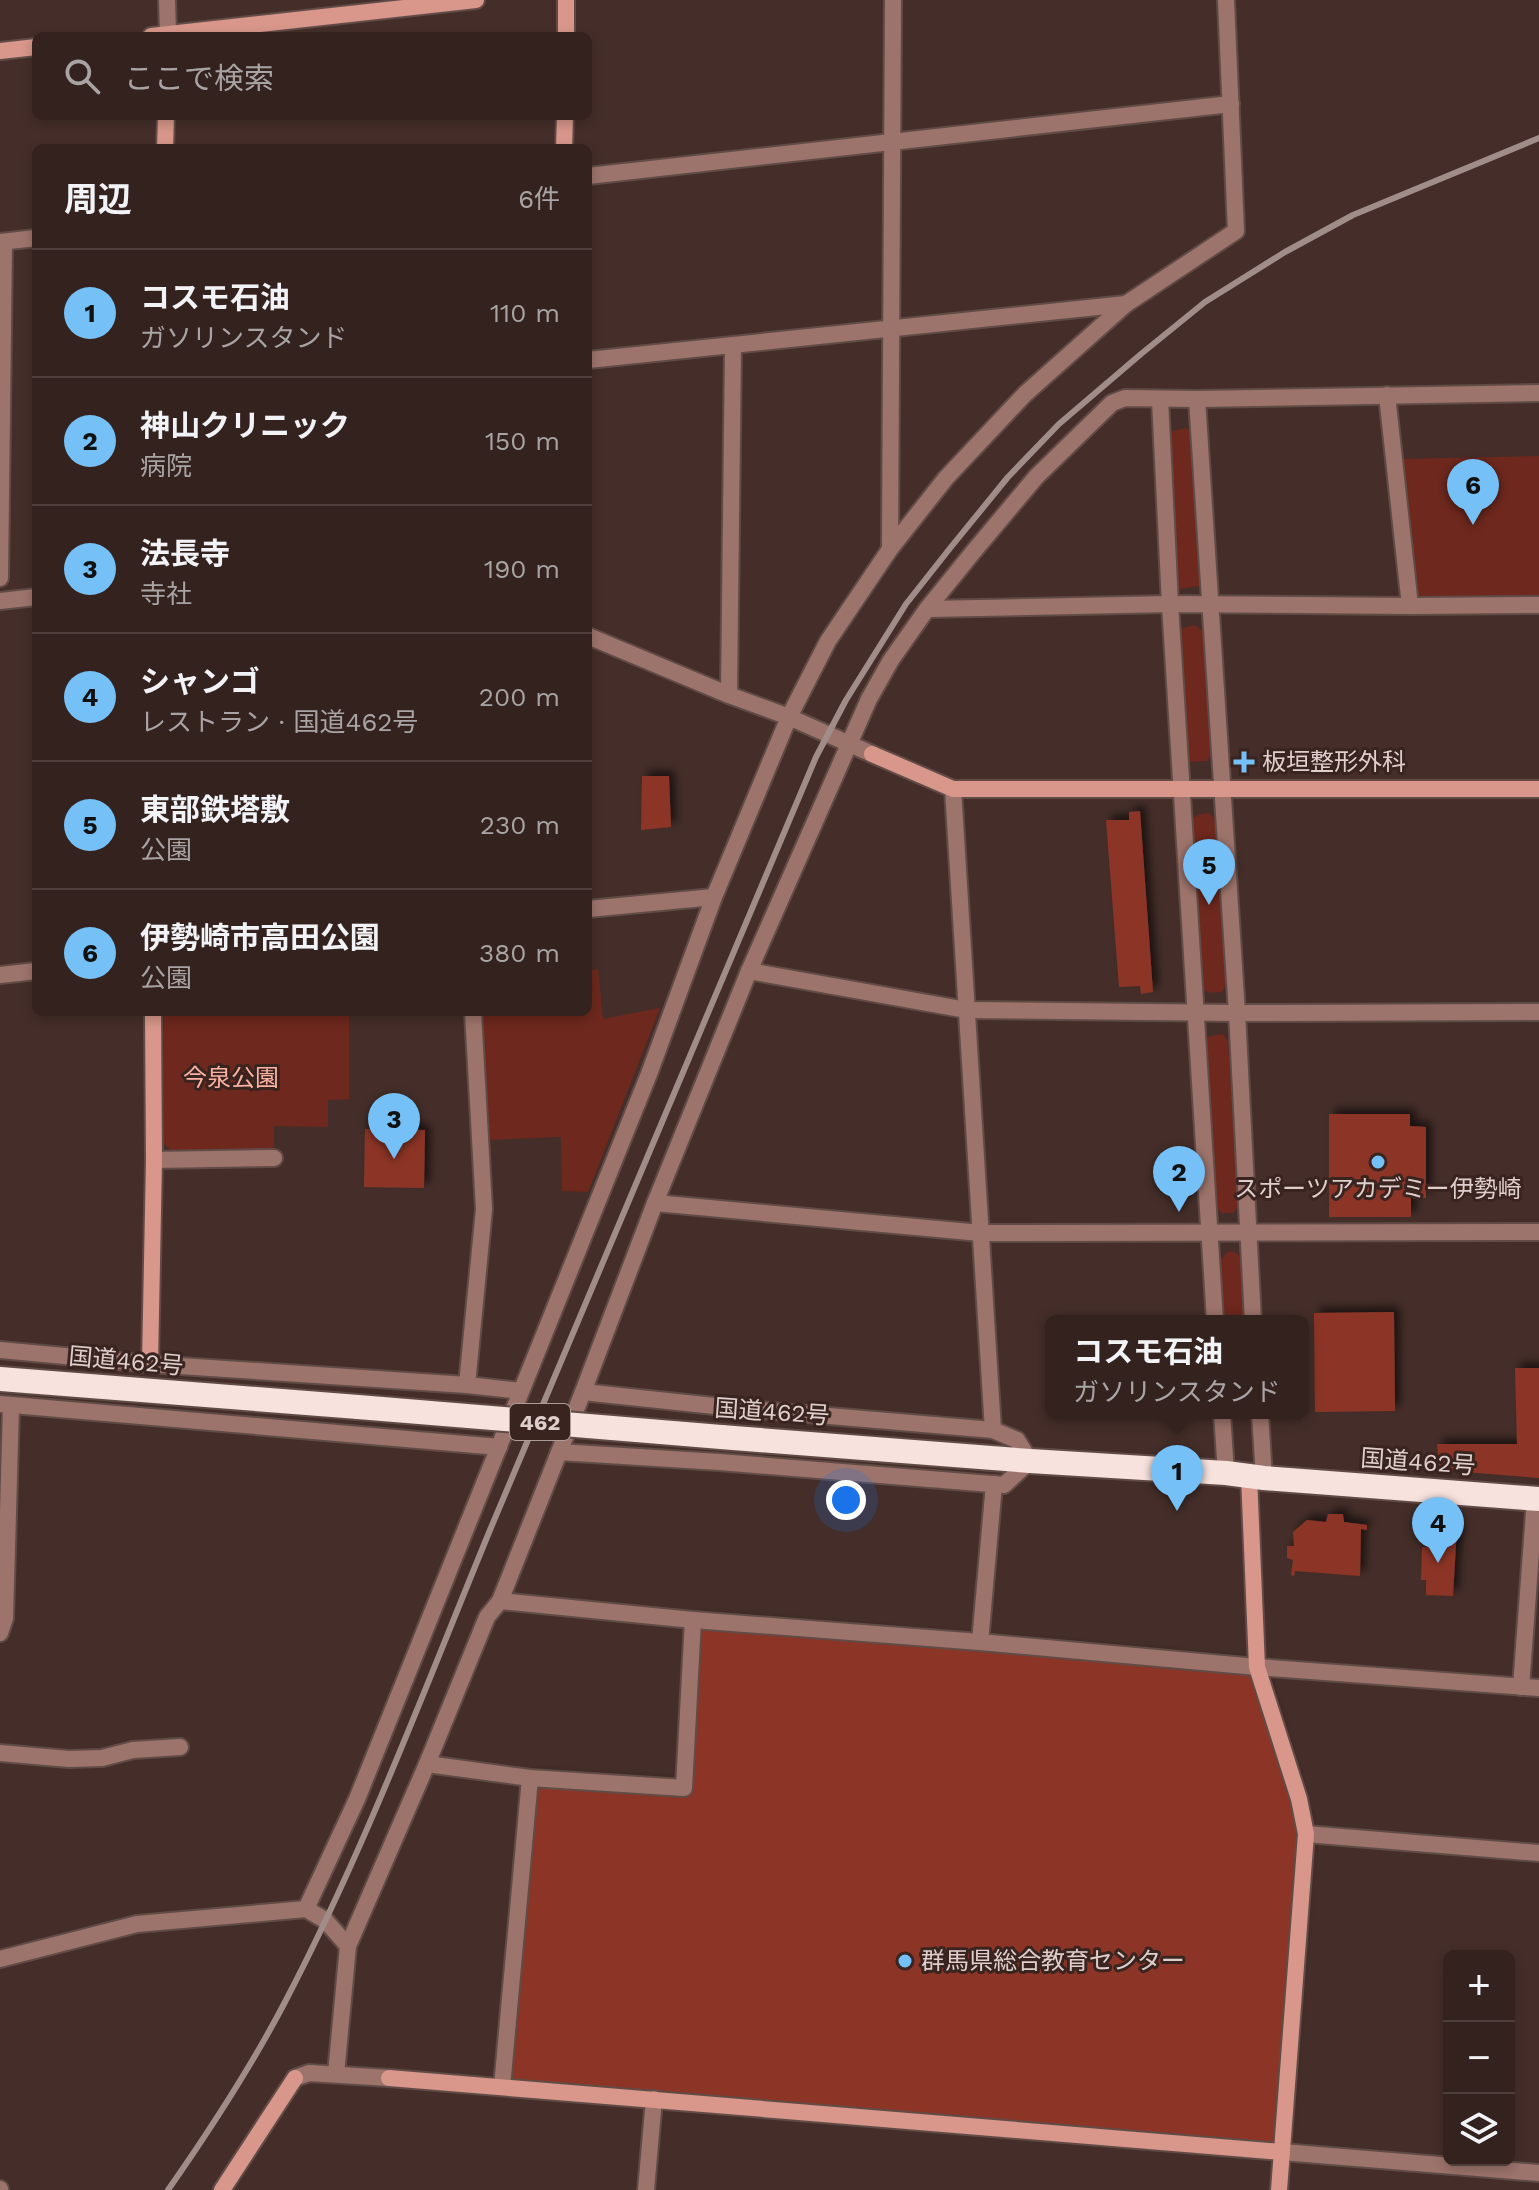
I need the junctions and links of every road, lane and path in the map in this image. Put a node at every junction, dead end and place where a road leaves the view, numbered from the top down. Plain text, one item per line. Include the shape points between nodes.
1 (167, 0) edge
2 (476, 0) edge
3 (566, 0) edge
4 (893, 0) edge
5 (1226, 0) edge
6 (162, 32) edge
7 (189, 32) edge
8 (566, 32) edge
9 (32, 47) edge
10 (0, 51) edge
11 (1231, 104) junction
12 (166, 120) edge
13 (565, 120) edge
14 (893, 142) junction
15 (165, 144) edge
16 (564, 144) edge
17 (592, 176) edge
18 (32, 238) edge
19 (2, 242) edge
20 (1126, 304) junction
21 (892, 328) junction
22 (733, 345) junction
23 (592, 360) edge
24 (1539, 393) edge
25 (1387, 395) junction
26 (1160, 399) junction
27 (1197, 399) junction
28 (890, 549) junction
29 (0, 578) edge
30 (32, 597) edge
31 (0, 601) edge
32 (1170, 604) junction
33 (1212, 605) junction
34 (1539, 605) edge
35 (1410, 606) junction
36 (927, 609) junction
37 (592, 638) edge
38 (729, 695) junction
39 (789, 717) junction
40 (849, 743) junction
41 (1223, 788) junction
42 (953, 789) junction
43 (1182, 789) junction
44 (1539, 789) edge
45 (714, 897) junction
46 (592, 909) edge
47 (32, 971) edge
48 (749, 971) junction
49 (0, 975) edge
50 (967, 1010) junction
51 (1539, 1012) edge
52 (1196, 1013) junction
53 (1237, 1013) junction
54 (153, 1016) edge
55 (473, 1016) edge
56 (274, 1158) dead end
57 (154, 1160) junction
58 (655, 1203) junction
59 (1209, 1232) junction
60 (1539, 1232) edge
61 (981, 1233) junction
62 (1247, 1233) junction
63 (1215, 1315) edge
64 (1253, 1315) edge
65 (0, 1350) edge
66 (150, 1364) junction
67 (0, 1379) edge
68 (467, 1385) junction
69 (521, 1391) junction
70 (583, 1392) junction
71 (5, 1405) edge
72 (1224, 1419) edge
73 (1259, 1419) edge
74 (993, 1430) junction
75 (499, 1447) junction
76 (559, 1452) junction
77 (1030, 1461) junction
78 (1246, 1476) junction
79 (994, 1484) junction
80 (1537, 1499) edge
81 (500, 1601) junction
82 (693, 1620) junction
83 (0, 1633) edge
84 (980, 1642) junction
85 (1257, 1667) junction
86 (1521, 1687) junction
87 (1539, 1688) edge
88 (180, 1747) dead end
89 (0, 1753) edge
90 (427, 1764) junction
91 (530, 1778) junction
92 (1306, 1834) junction
93 (1539, 1853) edge
94 (306, 1909) junction
95 (348, 1946) junction
96 (0, 1959) edge
97 (336, 2074) junction
98 (502, 2087) junction
99 (654, 2099) junction
100 (1282, 2152) junction
101 (1539, 2173) edge
102 (222, 2190) edge
103 (646, 2190) edge
104 (1279, 2190) edge

1 - 6 street
2 - 7 street
3 - 8 street
4 - 14 street
5 - 11 street
9 - 10 street
11 - 14 street
11 - 20 street via 1236,231
12 - 15 street
13 - 16 street
14 - 17 street
14 - 21 street
18 - 19 street
19 - 29 street
20 - 21 street
20 - 28 street via 1025,394 946,478
21 - 22 street
21 - 28 street
22 - 23 street
22 - 38 street
24 - 25 street
25 - 27 street
25 - 35 street
26 - 27 street
26 - 32 street
26 - 36 street via 1112,403 1036,477
27 - 33 street
28 - 39 street via 828,641
30 - 31 street
32 - 33 street
32 - 36 street
32 - 43 street
33 - 35 street
33 - 41 street
34 - 35 street
36 - 40 street via 891,660
37 - 38 street
38 - 39 street
39 - 40 street
39 - 45 street
40 - 42 street
40 - 48 street
41 - 43 street
41 - 44 street
41 - 53 street
42 - 43 street
42 - 50 street
43 - 52 street
45 - 46 street
45 - 69 street
47 - 49 street
48 - 50 street
48 - 58 street
50 - 52 street
50 - 61 street
51 - 53 street
52 - 53 street
52 - 59 street
53 - 62 street
54 - 57 street
55 - 68 street via 484,1209
56 - 57 street
57 - 66 street
58 - 61 street
58 - 70 street
59 - 61 street
59 - 62 street
59 - 63 street
60 - 62 street
61 - 74 street
62 - 64 street
65 - 66 street
66 - 68 street
67 - 77 highway, 国道462号 / 462, bridge
68 - 69 street
69 - 75 street
70 - 74 street
70 - 76 street
71 - 75 street
71 - 83 street via 5,1618
72 - 78 street
73 - 78 street
74 - 77 street via 1017,1440
75 - 94 street via 357,1799
76 - 79 street
76 - 81 street
77 - 78 highway, 国道462号 / 462
77 - 79 street via 1004,1485
78 - 80 highway, 国道462号 / 462
78 - 85 street
79 - 84 street
80 - 86 street
81 - 82 street
81 - 90 street via 487,1617
82 - 84 street
82 - 91 street via 684,1788
84 - 85 street
85 - 86 street
85 - 92 street
86 - 87 street
88 - 89 street via 102,1758
90 - 91 street
90 - 95 street
91 - 98 street
92 - 93 street
92 - 100 street
94 - 95 street via 325,1920
94 - 96 street via 137,1924
95 - 97 street
97 - 98 street
97 - 102 street via 295,2078
98 - 99 street
99 - 100 street
99 - 103 street
100 - 101 street
100 - 104 street

